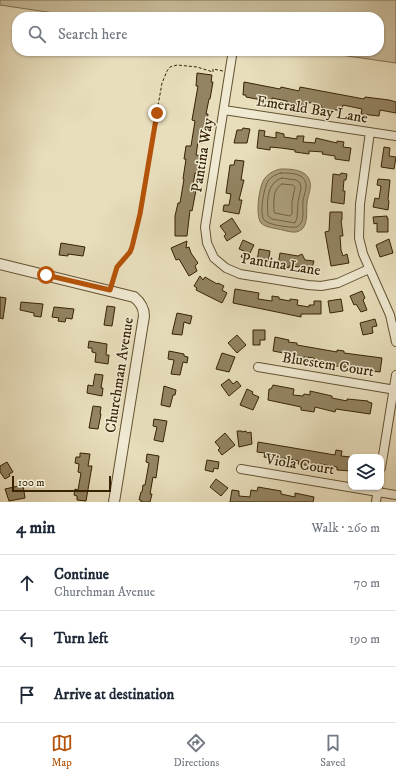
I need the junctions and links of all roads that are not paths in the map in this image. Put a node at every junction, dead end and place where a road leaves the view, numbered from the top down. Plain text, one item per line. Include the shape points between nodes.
1 (232, 56) dead end
2 (224, 110) junction
3 (370, 132) junction
4 (396, 136) edge
5 (214, 258) joint
6 (0, 264) edge
7 (369, 269) junction
8 (393, 314) edge
9 (396, 342) edge
10 (258, 367) dead end
11 (396, 375) edge
12 (395, 389) edge
13 (383, 454) edge
14 (241, 469) dead end
15 (348, 485) edge
16 (378, 490) edge
17 (381, 490) edge
18 (396, 495) edge
19 (114, 502) edge
20 (376, 502) edge

1 - 2 street, Pantina Way
2 - 3 street, Emerald Bay Lane
2 - 5 street, Pantina Way via 205,227 207,243
3 - 4 street, Emerald Bay Lane
3 - 7 street via 360,204 359,238
5 - 7 street, Pantina Lane via 226,268 240,274 321,286 338,283
6 - 19 street, Churchman Avenue via 134,296 142,306 144,316
7 - 8 street
8 - 9 street
10 - 12 street, Bluestem Court
11 - 12 street
12 - 13 street
14 - 15 street, Viola Court
16 - 20 street
17 - 18 street, Viola Court

